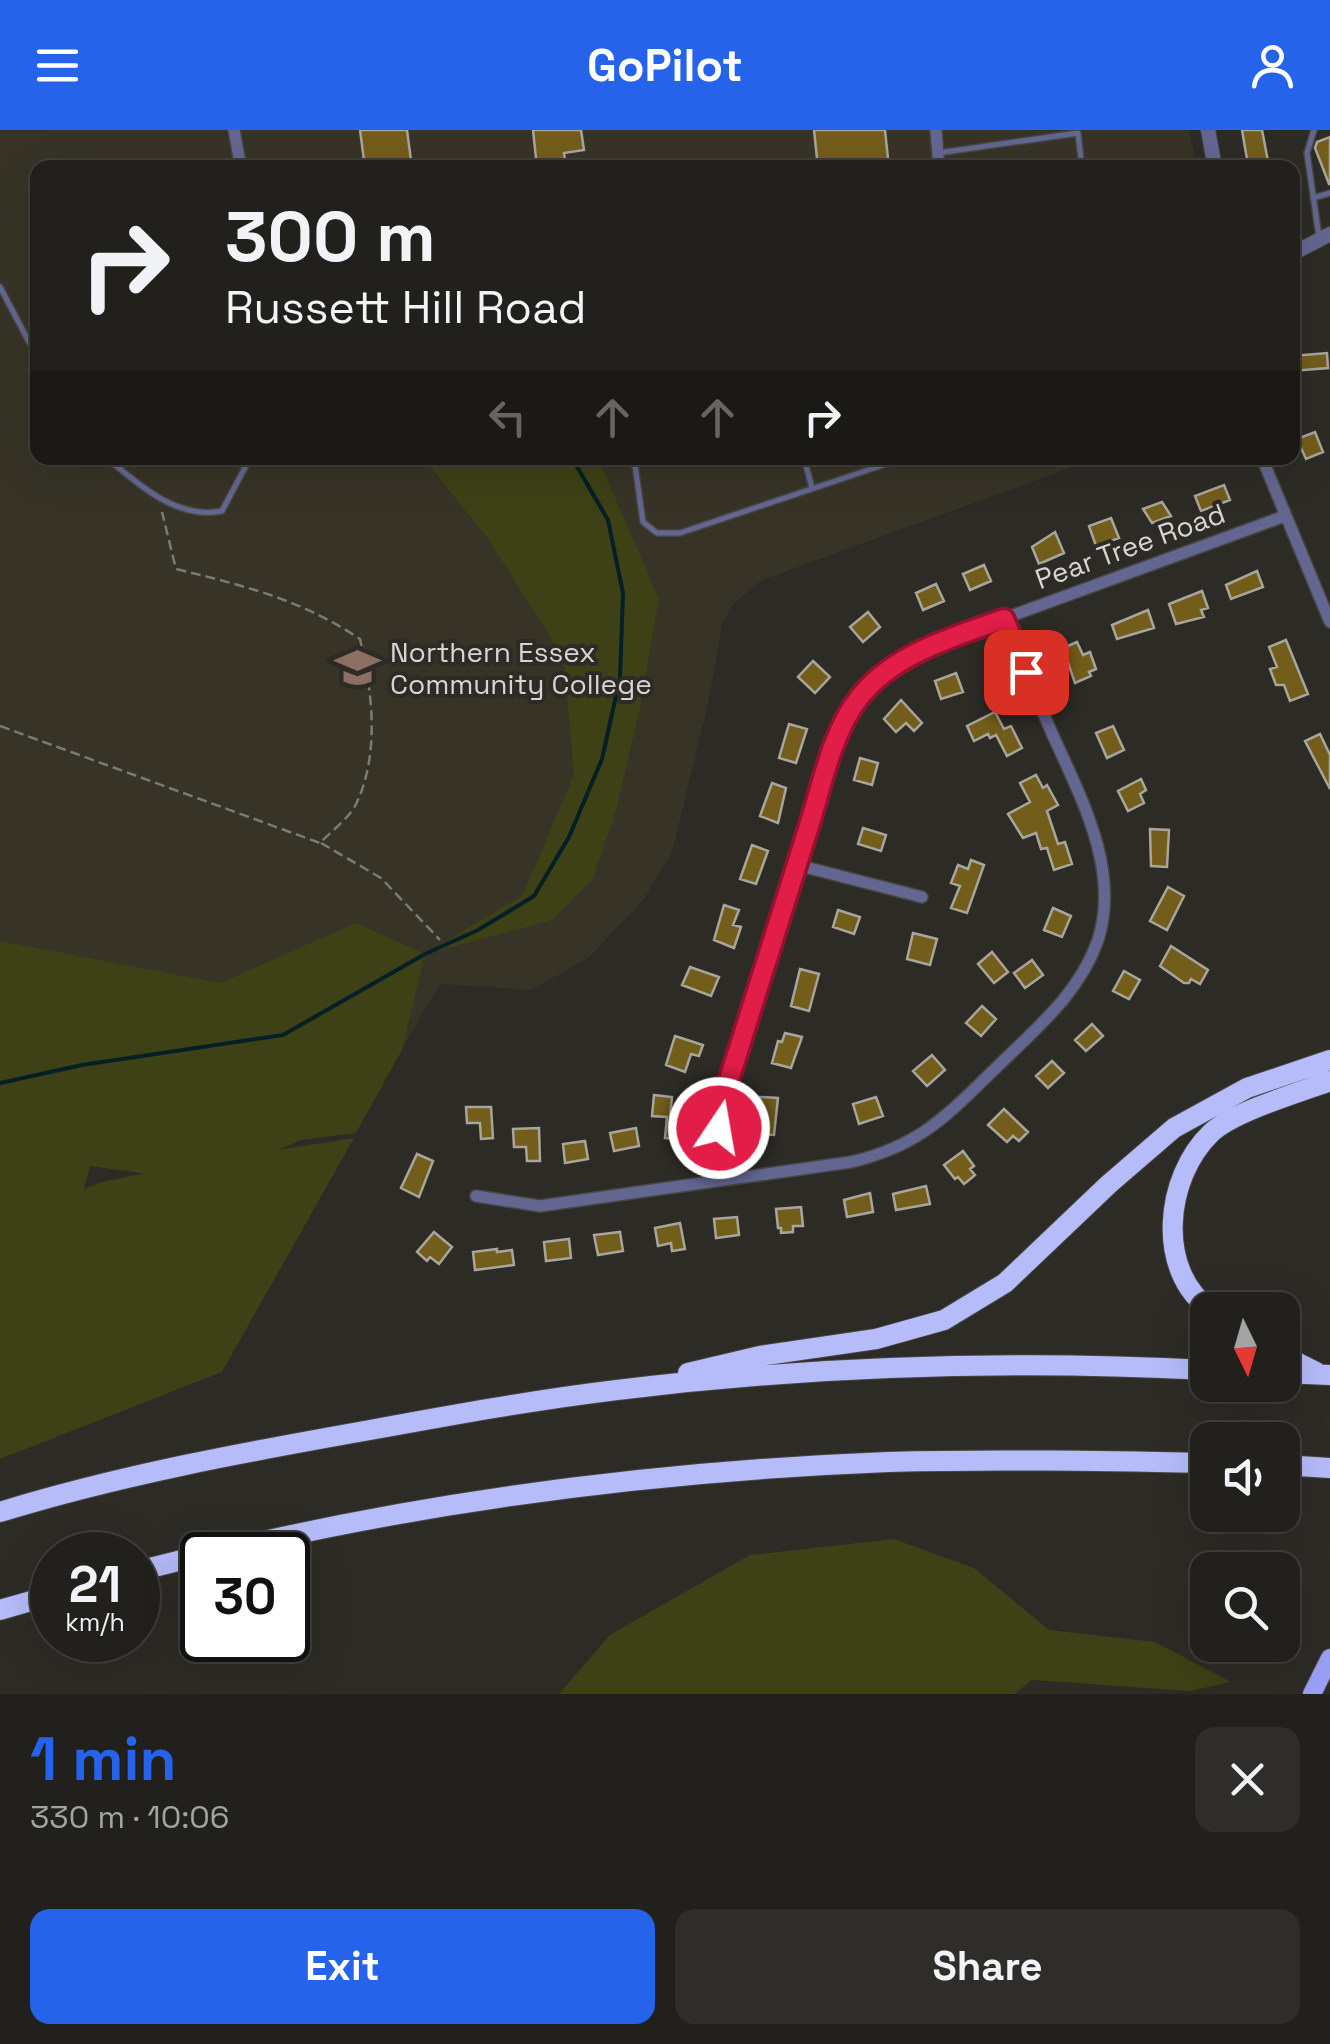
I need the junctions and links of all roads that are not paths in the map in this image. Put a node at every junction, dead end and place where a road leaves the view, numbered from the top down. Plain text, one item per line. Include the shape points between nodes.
1 (234, 130) edge
2 (936, 130) edge
3 (1208, 130) edge
4 (1314, 130) edge
5 (938, 153) junction
6 (239, 160) edge
7 (939, 160) edge
8 (1081, 160) edge
9 (1213, 160) edge
10 (1330, 193) edge
11 (1313, 198) junction
12 (1325, 237) edge
13 (1300, 250) edge
14 (0, 287) edge
15 (29, 340) edge
16 (117, 465) edge
17 (246, 465) edge
18 (635, 465) edge
19 (806, 465) edge
20 (883, 465) edge
21 (1265, 465) edge
22 (812, 488) junction
23 (1285, 516) junction
24 (1004, 619) junction
25 (1330, 622) edge
26 (797, 865) junction
27 (922, 897) dead end
28 (1330, 1060) edge
29 (1330, 1081) edge
30 (724, 1178) junction
31 (476, 1196) dead end
32 (1193, 1292) edge
33 (1300, 1363) edge
34 (1190, 1369) edge
35 (1300, 1374) edge
36 (1326, 1375) edge
37 (619, 1390) junction
38 (1190, 1463) edge
39 (1300, 1466) edge
40 (1330, 1468) edge
41 (0, 1512) edge
42 (310, 1533) edge
43 (30, 1601) edge
44 (0, 1610) edge
45 (1330, 1658) edge
46 (1312, 1694) edge

1 - 6 street
2 - 5 street
3 - 9 street
4 - 11 lane via 1307,153
5 - 7 street
5 - 8 lane via 1078,133
10 - 11 lane
11 - 12 lane
12 - 13 street
14 - 15 lane
16 - 17 lane via 180,509 204,514 222,511
18 - 22 lane via 643,522 658,533 680,533
19 - 22 lane
20 - 22 lane
21 - 23 street
23 - 24 street, Pear Tree Road
23 - 25 street
24 - 26 street, Pear Tree Road via 899,663 858,698
24 - 30 street via 1096,841 1103,914 1087,964 1045,1021 908,1143 851,1162
26 - 27 street
26 - 30 street, Pear Tree Road via 719,1116
28 - 37 highway via 1247,1088 1174,1128 1005,1283 944,1320
29 - 32 highway via 1264,1104 1212,1132 1182,1172 1171,1215 1177,1261
30 - 31 street via 540,1206
33 - 36 highway
34 - 37 highway via 885,1369
35 - 36 highway
37 - 41 highway via 222,1456
38 - 42 highway via 886,1462 732,1472 497,1500
39 - 40 highway
43 - 44 highway
45 - 46 main road

